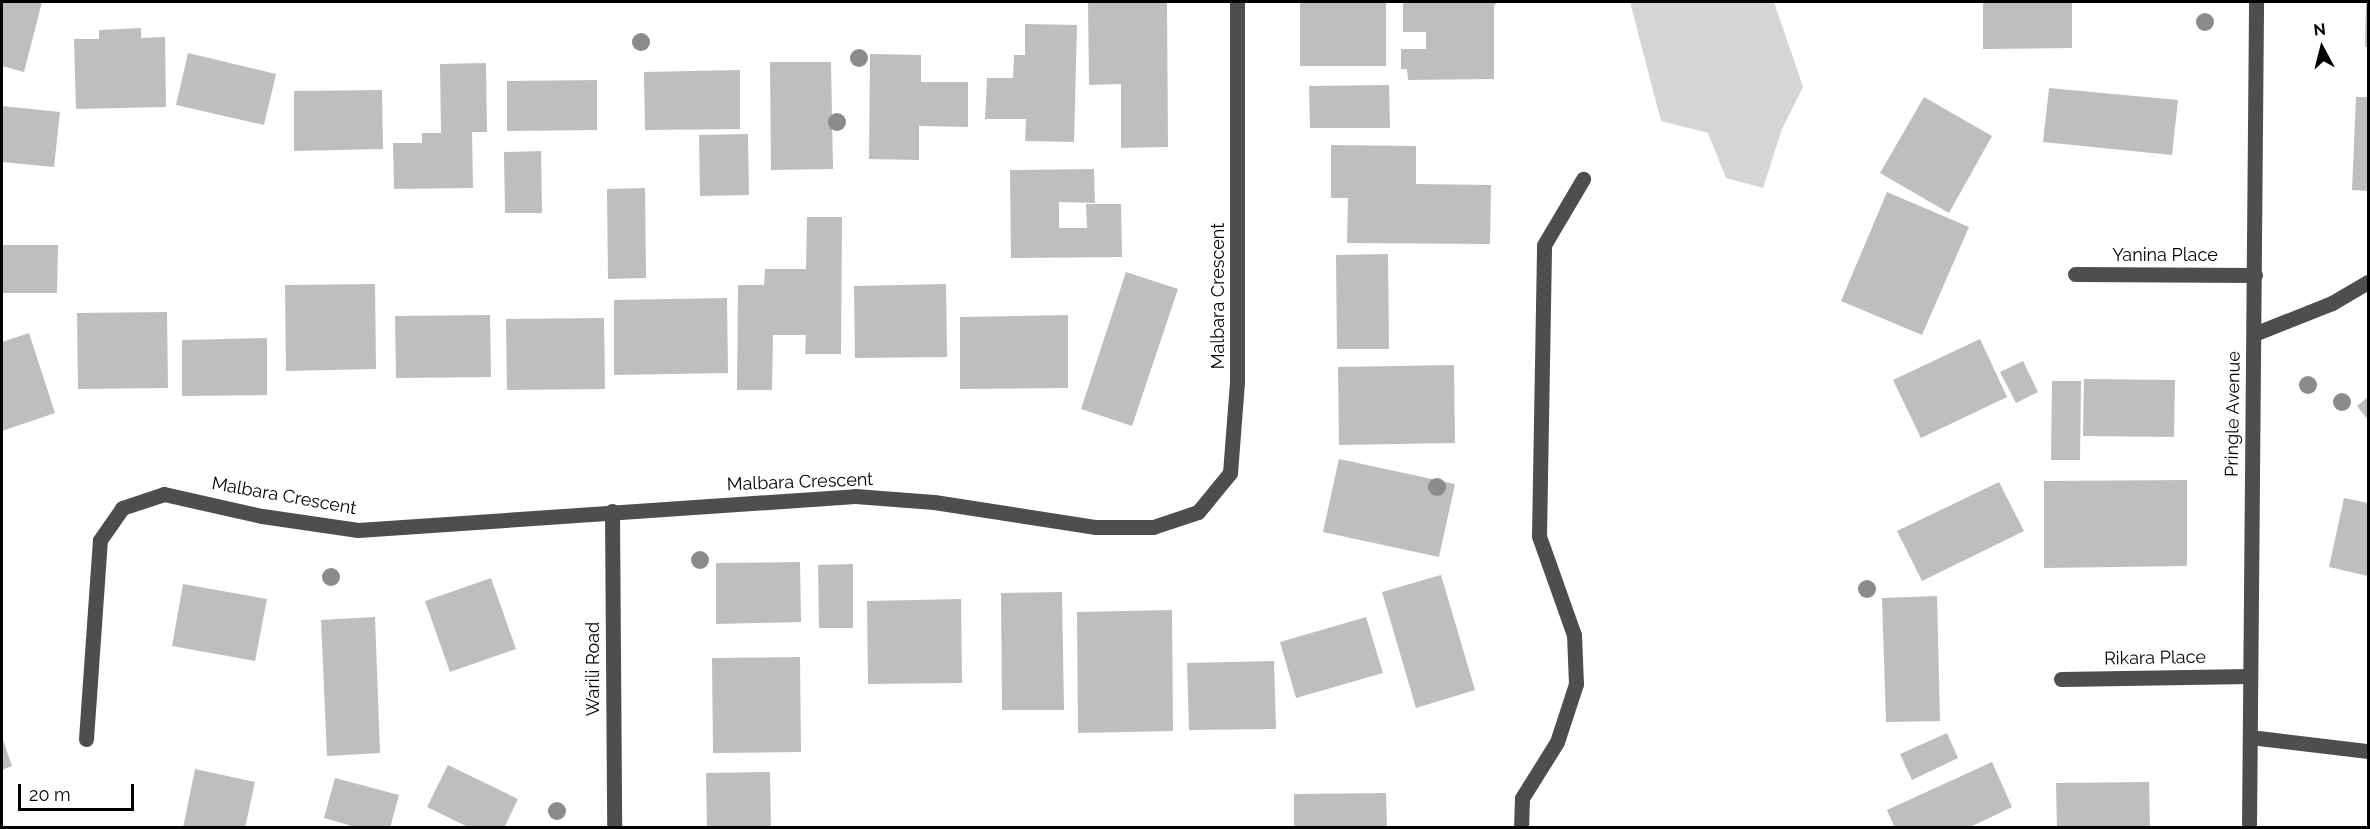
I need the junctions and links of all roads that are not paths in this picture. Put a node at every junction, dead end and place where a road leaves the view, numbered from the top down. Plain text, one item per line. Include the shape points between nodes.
1 (1237, 2) edge
2 (2256, 2) edge
3 (1582, 179) dead end
4 (2075, 274) dead end
5 (2255, 275) junction
6 (2368, 282) edge
7 (2254, 334) junction
8 (612, 511) junction
9 (2250, 676) junction
10 (2061, 679) dead end
11 (2250, 737) junction
12 (86, 739) dead end
13 (2368, 751) edge
14 (614, 828) edge
15 (1521, 828) edge
16 (2249, 828) edge

1 - 8 street, Malbara Crescent via 1237,382 1230,473 1198,512 1153,527 1108,527 934,502 855,496
2 - 5 street, Pringle Avenue
3 - 15 street via 1544,245 1539,525 1551,579 1574,635 1576,684 1557,742 1522,798
4 - 5 street, Yanina Place
5 - 7 street, Pringle Avenue
6 - 7 street via 2332,303
7 - 9 street, Pringle Avenue
8 - 12 street, Malbara Crescent via 358,530 262,516 164,494 122,508 100,540
8 - 14 street, Warili Road
9 - 10 street, Rikara Place
9 - 11 street, Pringle Avenue
11 - 13 street
11 - 16 street, Pringle Avenue

